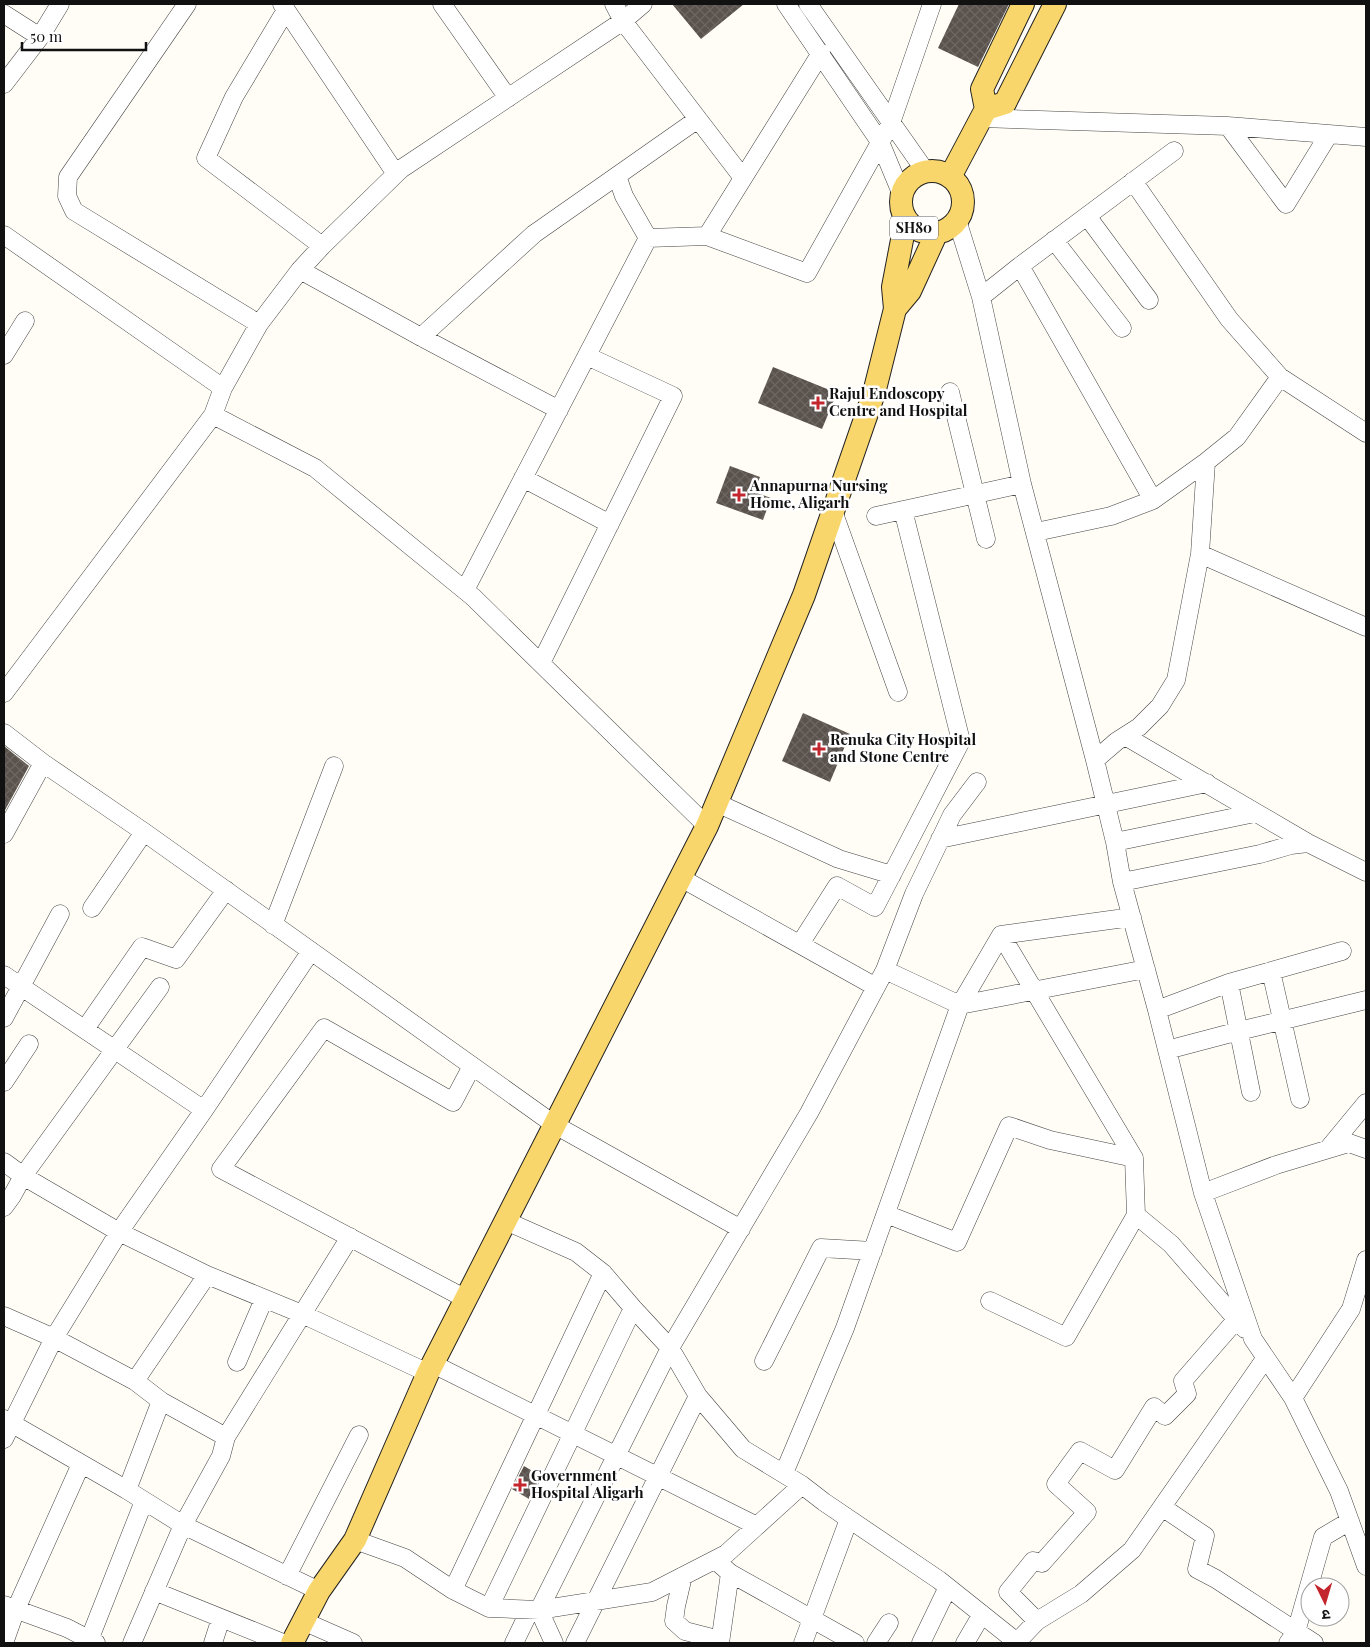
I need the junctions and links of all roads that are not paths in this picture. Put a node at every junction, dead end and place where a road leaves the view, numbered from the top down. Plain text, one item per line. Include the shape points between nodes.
1 (60, 4) edge
2 (187, 4) edge
3 (442, 4) edge
4 (614, 4) edge
5 (643, 4) edge
6 (786, 4) edge
7 (808, 4) edge
8 (932, 4) edge
9 (1023, 4) edge
10 (1056, 4) edge
11 (284, 7) edge
12 (4, 14) edge
13 (624, 21) junction
14 (40, 37) junction
15 (821, 53) junction
16 (4, 84) edge
17 (508, 98) junction
18 (983, 113) junction
19 (698, 119) junction
20 (892, 122) junction
21 (1228, 126) junction
22 (1329, 134) junction
23 (1366, 137) edge
24 (880, 142) junction
25 (1174, 151) dead end
26 (926, 172) junction
27 (396, 174) junction
28 (617, 176) junction
29 (950, 177) junction
30 (743, 178) junction
31 (1133, 181) junction
32 (902, 196) junction
33 (1087, 216) junction
34 (906, 219) junction
35 (958, 220) junction
36 (937, 232) junction
37 (4, 235) edge
38 (707, 236) junction
39 (648, 238) junction
40 (1054, 240) junction
41 (322, 246) junction
42 (1020, 266) junction
43 (300, 270) junction
44 (981, 297) junction
45 (1149, 300) dead end
46 (895, 308) junction
47 (25, 320) dead end
48 (258, 324) junction
49 (1122, 328) dead end
50 (421, 337) junction
51 (4, 355) edge
52 (587, 356) junction
53 (1280, 377) junction
54 (223, 388) junction
55 (950, 392) dead end
56 (558, 410) junction
57 (213, 415) junction
58 (1366, 433) edge
59 (1206, 462) junction
60 (524, 478) junction
61 (1022, 484) junction
62 (976, 494) junction
63 (1153, 500) junction
64 (903, 510) junction
65 (833, 511) junction
66 (876, 516) dead end
67 (610, 524) junction
68 (1036, 532) junction
69 (986, 539) dead end
70 (1200, 554) junction
71 (465, 590) junction
72 (1366, 628) edge
73 (541, 662) junction
74 (898, 692) dead end
75 (4, 693) edge
76 (4, 733) edge
77 (1125, 736) junction
78 (1095, 760) junction
79 (43, 763) junction
80 (334, 766) dead end
81 (977, 782) dead end
82 (1207, 783) junction
83 (717, 803) junction
84 (1105, 804) junction
85 (1255, 812) junction
86 (707, 826) junction
87 (144, 832) junction
88 (4, 834) edge
89 (940, 839) junction
90 (1115, 842) junction
91 (1308, 843) junction
92 (1366, 872) edge
93 (892, 875) junction
94 (680, 878) junction
95 (1122, 882) junction
96 (226, 890) junction
97 (92, 908) dead end
98 (60, 914) dead end
99 (1132, 916) junction
100 (272, 924) junction
101 (1001, 935) junction
102 (800, 944) junction
103 (311, 951) junction
104 (1342, 951) dead end
105 (1146, 969) junction
106 (884, 970) junction
107 (1272, 971) junction
108 (4, 974) edge
109 (1229, 983) junction
110 (21, 986) junction
111 (160, 987) dead end
112 (876, 987) junction
113 (1034, 990) junction
114 (1366, 1000) edge
115 (960, 1005) junction
116 (1157, 1010) junction
117 (4, 1018) edge
118 (1283, 1020) junction
119 (85, 1029) junction
120 (1239, 1031) junction
121 (28, 1044) dead end
122 (115, 1050) junction
123 (1167, 1050) junction
124 (472, 1066) junction
125 (4, 1082) edge
126 (1251, 1092) dead end
127 (1300, 1098) dead end
128 (1366, 1103) edge
129 (204, 1110) junction
130 (555, 1125) junction
131 (1366, 1149) edge
132 (1328, 1150) junction
133 (1134, 1158) junction
134 (4, 1162) edge
135 (23, 1176) junction
136 (1203, 1193) junction
137 (4, 1207) edge
138 (886, 1214) junction
139 (1136, 1215) junction
140 (506, 1221) junction
141 (741, 1229) junction
142 (119, 1232) junction
143 (350, 1238) junction
144 (873, 1251) junction
145 (1366, 1260) edge
146 (603, 1273) junction
147 (207, 1275) junction
148 (1361, 1290) edge
149 (264, 1299) junction
150 (466, 1300) junction
151 (990, 1301) dead end
152 (633, 1308) junction
153 (302, 1314) junction
154 (4, 1316) edge
155 (1237, 1319) junction
156 (54, 1338) junction
157 (1253, 1339) junction
158 (670, 1348) junction
159 (1265, 1359) junction
160 (764, 1361) dead end
161 (237, 1362) dead end
162 (430, 1369) junction
163 (135, 1381) junction
164 (698, 1396) junction
165 (1293, 1398) junction
166 (161, 1401) junction
167 (535, 1416) junction
168 (6, 1427) edge
169 (359, 1434) dead end
170 (572, 1434) junction
171 (226, 1437) junction
172 (616, 1456) junction
173 (81, 1464) junction
174 (784, 1473) junction
175 (658, 1477) junction
176 (802, 1485) junction
177 (127, 1490) junction
178 (144, 1501) junction
179 (1162, 1507) junction
180 (849, 1519) junction
181 (1350, 1521) junction
182 (183, 1525) junction
183 (757, 1526) junction
184 (355, 1540) junction
185 (715, 1560) junction
186 (1366, 1566) edge
187 (730, 1573) junction
188 (288, 1576) junction
189 (683, 1576) junction
190 (948, 1587) junction
191 (453, 1590) junction
192 (154, 1591) junction
193 (319, 1591) junction
194 (596, 1600) junction
195 (10, 1607) edge
196 (489, 1608) junction
197 (534, 1610) junction
198 (982, 1614) junction
199 (221, 1618) junction
200 (813, 1618) junction
201 (303, 1621) junction
202 (1037, 1621) junction
203 (889, 1623) dead end
204 (247, 1636) edge
205 (1292, 1638) edge
206 (91, 1642) edge
207 (720, 1642) edge
208 (4, 1643) edge
209 (132, 1643) edge
210 (213, 1643) edge
211 (283, 1643) edge
212 (292, 1643) edge
213 (353, 1643) edge
214 (514, 1643) edge
215 (554, 1643) edge
216 (575, 1643) edge
217 (803, 1643) edge
218 (855, 1643) edge
219 (876, 1643) edge
220 (920, 1643) edge
221 (965, 1643) edge
222 (1017, 1643) edge
223 (1314, 1643) edge

1 - 14 street
2 - 48 street via 68,177 67,196 74,211
3 - 17 street
4 - 13 street
5 - 13 street
6 - 15 street
7 - 20 street
8 - 20 street
9 - 18 main road via 982,89
10 - 18 main road via 1005,103
11 - 27 street
11 - 41 street via 234,97 206,158
12 - 14 street
13 - 17 street
13 - 19 street
14 - 16 street
15 - 24 street
15 - 30 street
17 - 27 street
18 - 21 street
18 - 29 main road
19 - 28 street
19 - 30 street
20 - 24 street
20 - 26 street
21 - 22 street
21 - 22 street via 1286,204
22 - 23 street
24 - 32 street
24 - 38 street via 807,272
25 - 31 street
26 - 29 main road
26 - 32 main road, SH80 via 906,184
27 - 41 street
28 - 39 street via 624,196
28 - 50 street via 534,234
29 - 35 main road, SH80 via 958,185 962,197
30 - 38 street
31 - 33 street
31 - 53 street via 1229,318
32 - 34 main road, SH80 via 901,207
33 - 40 street
33 - 45 street
34 - 36 main road, SH80 via 914,228
34 - 46 main road via 893,287
35 - 36 main road, SH80
35 - 44 street
36 - 46 main road via 910,292
37 - 54 street
38 - 39 street
39 - 52 street
40 - 42 street
40 - 49 street
41 - 43 street
42 - 44 street
42 - 63 street
43 - 48 street
43 - 50 street
44 - 61 street
46 - 65 main road via 874,393
47 - 51 street
48 - 54 street
50 - 56 street
52 - 56 street
52 - 67 street via 674,396
53 - 58 street
53 - 59 street via 1237,437
54 - 57 street
55 - 62 street
56 - 60 street
57 - 71 street via 315,468
57 - 75 street
59 - 63 street
59 - 70 street
60 - 67 street
60 - 71 street
61 - 62 street
61 - 68 street
62 - 64 street
62 - 69 street
63 - 68 street via 1111,516
64 - 66 street
64 - 93 street via 961,740
65 - 74 street
65 - 83 main road via 804,595
67 - 73 street
68 - 78 street
70 - 72 street
70 - 77 street via 1176,680 1160,706
71 - 73 street
73 - 86 street
76 - 79 street
77 - 78 street
77 - 82 street
78 - 84 street
79 - 87 street
79 - 88 street
80 - 100 street
81 - 89 street via 952,815
82 - 84 street
82 - 85 street
83 - 86 main road
83 - 93 street via 839,860
84 - 89 street
84 - 90 street
85 - 90 street
85 - 91 street
86 - 94 main road
87 - 96 street
87 - 97 street
89 - 106 street
90 - 95 street
91 - 92 street
91 - 95 street
93 - 102 street via 875,907 837,886
94 - 102 street
94 - 130 main road
95 - 99 street
96 - 100 street
96 - 119 street via 176,959 142,947
98 - 110 street
99 - 101 street
99 - 105 street
100 - 103 street
101 - 113 street
101 - 115 street
102 - 112 street
103 - 124 street
103 - 129 street
104 - 107 street
105 - 113 street
105 - 116 street
106 - 112 street
106 - 115 street
107 - 109 street
107 - 118 street
108 - 110 street
109 - 116 street
109 - 120 street
110 - 117 street
110 - 119 street
111 - 122 street
112 - 141 street via 809,1113
113 - 115 street
113 - 133 street
114 - 118 street
115 - 138 street
116 - 123 street
118 - 120 street
118 - 127 street
119 - 122 street
120 - 123 street
120 - 126 street
121 - 125 street
122 - 129 street
122 - 135 street
123 - 136 street
124 - 130 street
124 - 143 street via 453,1102 324,1028 221,1169
128 - 132 street
129 - 142 street
130 - 140 main road
130 - 141 street
131 - 132 street via 1349,1143
132 - 136 street via 1276,1165
133 - 138 street via 1050,1140 1010,1126 957,1242
133 - 139 street
134 - 135 street
135 - 137 street
135 - 142 street
136 - 157 street
138 - 144 street
139 - 151 street via 1066,1337
139 - 155 street via 1171,1244
140 - 146 street via 576,1252
140 - 150 main road
141 - 158 street
142 - 147 street
142 - 156 street
143 - 150 street
143 - 153 street
144 - 160 street via 822,1248
144 - 174 street via 845,1328
145 - 148 street
146 - 152 street
146 - 167 street
147 - 149 street
147 - 163 street
148 - 165 street
149 - 153 street
149 - 161 street
150 - 162 main road
152 - 158 street
152 - 170 street
153 - 162 street
153 - 171 street
154 - 156 street
155 - 157 street
155 - 202 street via 1183,1381 1187,1394 1165,1416 1154,1407 1115,1470 1080,1451 1056,1484 1087,1512 1042,1563 1033,1560 1008,1592
156 - 163 street
156 - 168 street
157 - 159 street
158 - 164 street
158 - 172 street
159 - 165 street
159 - 179 street
162 - 167 street
162 - 184 main road
163 - 166 street
164 - 174 street via 743,1449
164 - 175 street
165 - 181 street
166 - 171 street
166 - 177 street
167 - 170 street
167 - 191 street
168 - 173 street
169 - 188 street
170 - 172 street
170 - 196 street
171 - 182 street via 221,1456
172 - 175 street
172 - 197 street
173 - 177 street
173 - 195 street
174 - 176 street
175 - 183 street
175 - 194 street
176 - 180 street
176 - 183 street
177 - 178 street
178 - 182 street
178 - 206 street
179 - 202 street via 1132,1550 1081,1594
179 - 205 street via 1205,1536 1197,1568
180 - 190 street
180 - 200 street
181 - 186 street
181 - 205 street via 1323,1537
182 - 188 street
182 - 192 street
183 - 185 street
184 - 191 street via 405,1558
184 - 193 main road
185 - 187 street
185 - 189 street
187 - 200 street
187 - 207 street
188 - 193 street
189 - 194 street via 652,1592
189 - 207 street via 674,1621 685,1631
190 - 198 street
190 - 220 street
191 - 196 street
192 - 199 street
192 - 209 street
193 - 201 main road
194 - 197 street
194 - 216 street
195 - 206 street via 67,1628
195 - 208 street
196 - 197 street
197 - 214 street
197 - 215 street
198 - 221 street
198 - 222 street
199 - 204 street
199 - 210 street
200 - 217 street
200 - 218 street
201 - 212 main road
201 - 213 street
202 - 222 street
203 - 219 street
204 - 211 street
205 - 223 street

